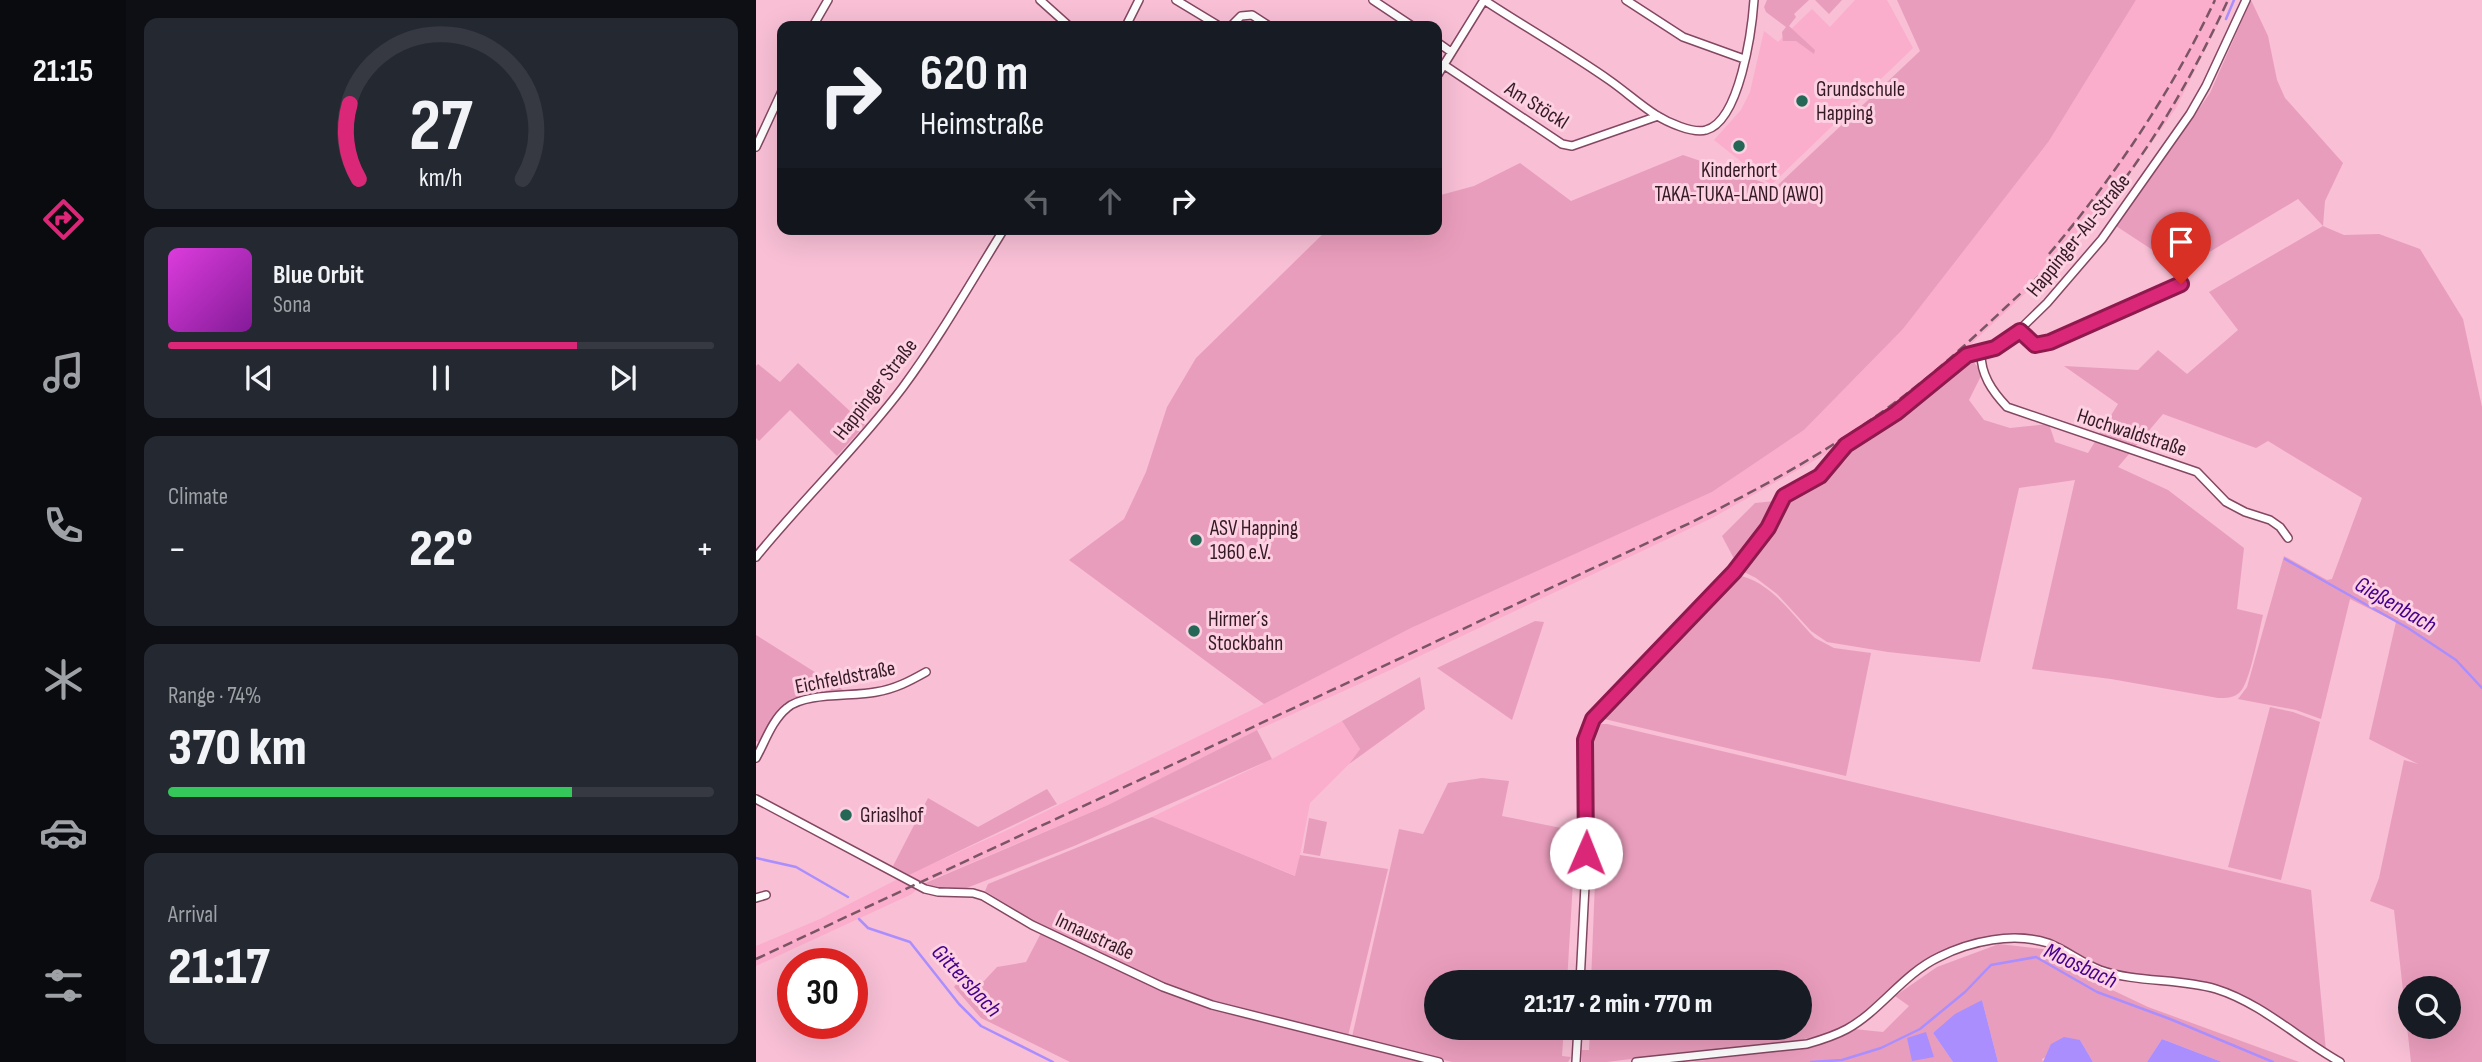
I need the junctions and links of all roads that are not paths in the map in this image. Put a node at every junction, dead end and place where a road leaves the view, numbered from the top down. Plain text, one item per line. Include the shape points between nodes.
1 (828, 0) edge
2 (1040, 0) edge
3 (1139, 0) edge
4 (1175, 0) edge
5 (1373, 0) edge
6 (1483, 0) edge
7 (1626, 0) edge
8 (1754, 0) edge
9 (2246, 0) edge
10 (816, 21) edge
11 (1063, 21) edge
12 (1128, 21) edge
13 (1211, 21) edge
14 (1236, 21) edge
15 (1261, 21) edge
16 (1404, 21) edge
17 (1442, 46) edge
18 (1451, 52) junction
19 (1744, 59) junction
20 (1444, 65) junction
21 (1442, 68) edge
22 (777, 102) edge
23 (1658, 116) junction
24 (756, 147) edge
25 (1000, 235) edge
26 (2181, 284) dead end
27 (2020, 331) junction
28 (1981, 351) junction
29 (2288, 538) dead end
30 (756, 557) edge
31 (926, 672) dead end
32 (756, 758) edge
33 (756, 799) edge
34 (766, 895) dead end
35 (756, 898) edge
36 (1581, 970) edge
37 (1577, 1040) edge
38 (1439, 1062) edge
39 (1576, 1062) edge
40 (1636, 1062) edge
41 (2340, 1062) edge

1 - 10 street
2 - 11 street
3 - 12 street
4 - 13 street
5 - 16 street
6 - 18 street
6 - 23 street
7 - 19 street via 1683,37
8 - 19 street
9 - 27 street, Happinger-Au-Straße via 2206,86 2165,152 2102,239
14 - 15 street via 1252,15
17 - 18 street
18 - 20 street
19 - 23 street via 1733,101 1717,124 1694,130
20 - 21 street
20 - 23 street, Am Stöckl via 1562,144 1572,146
22 - 24 street
25 - 30 street, Happinger Straße via 901,388
26 - 27 street via 2039,345
27 - 28 street, Happinger-Au-Straße via 1995,348
28 - 29 street, Hochwaldstraße via 1980,367 2007,407 2197,472 2226,502 2270,520
28 - 36 street, Happinger-Au-Straße via 1967,355 1896,413 1846,445 1820,476 1784,496 1768,528 1734,572 1593,719 1585,740 1588,828
31 - 32 street, Eichfeldstraße via 903,685 876,692 788,706
33 - 38 street, Innaustraße via 925,889 983,896 1032,925 1163,987 1241,1013
34 - 35 street
37 - 39 street
40 - 41 street via 1823,1040 1858,1021 1912,973 1940,956 2015,938 2048,943 2112,973 2225,992

